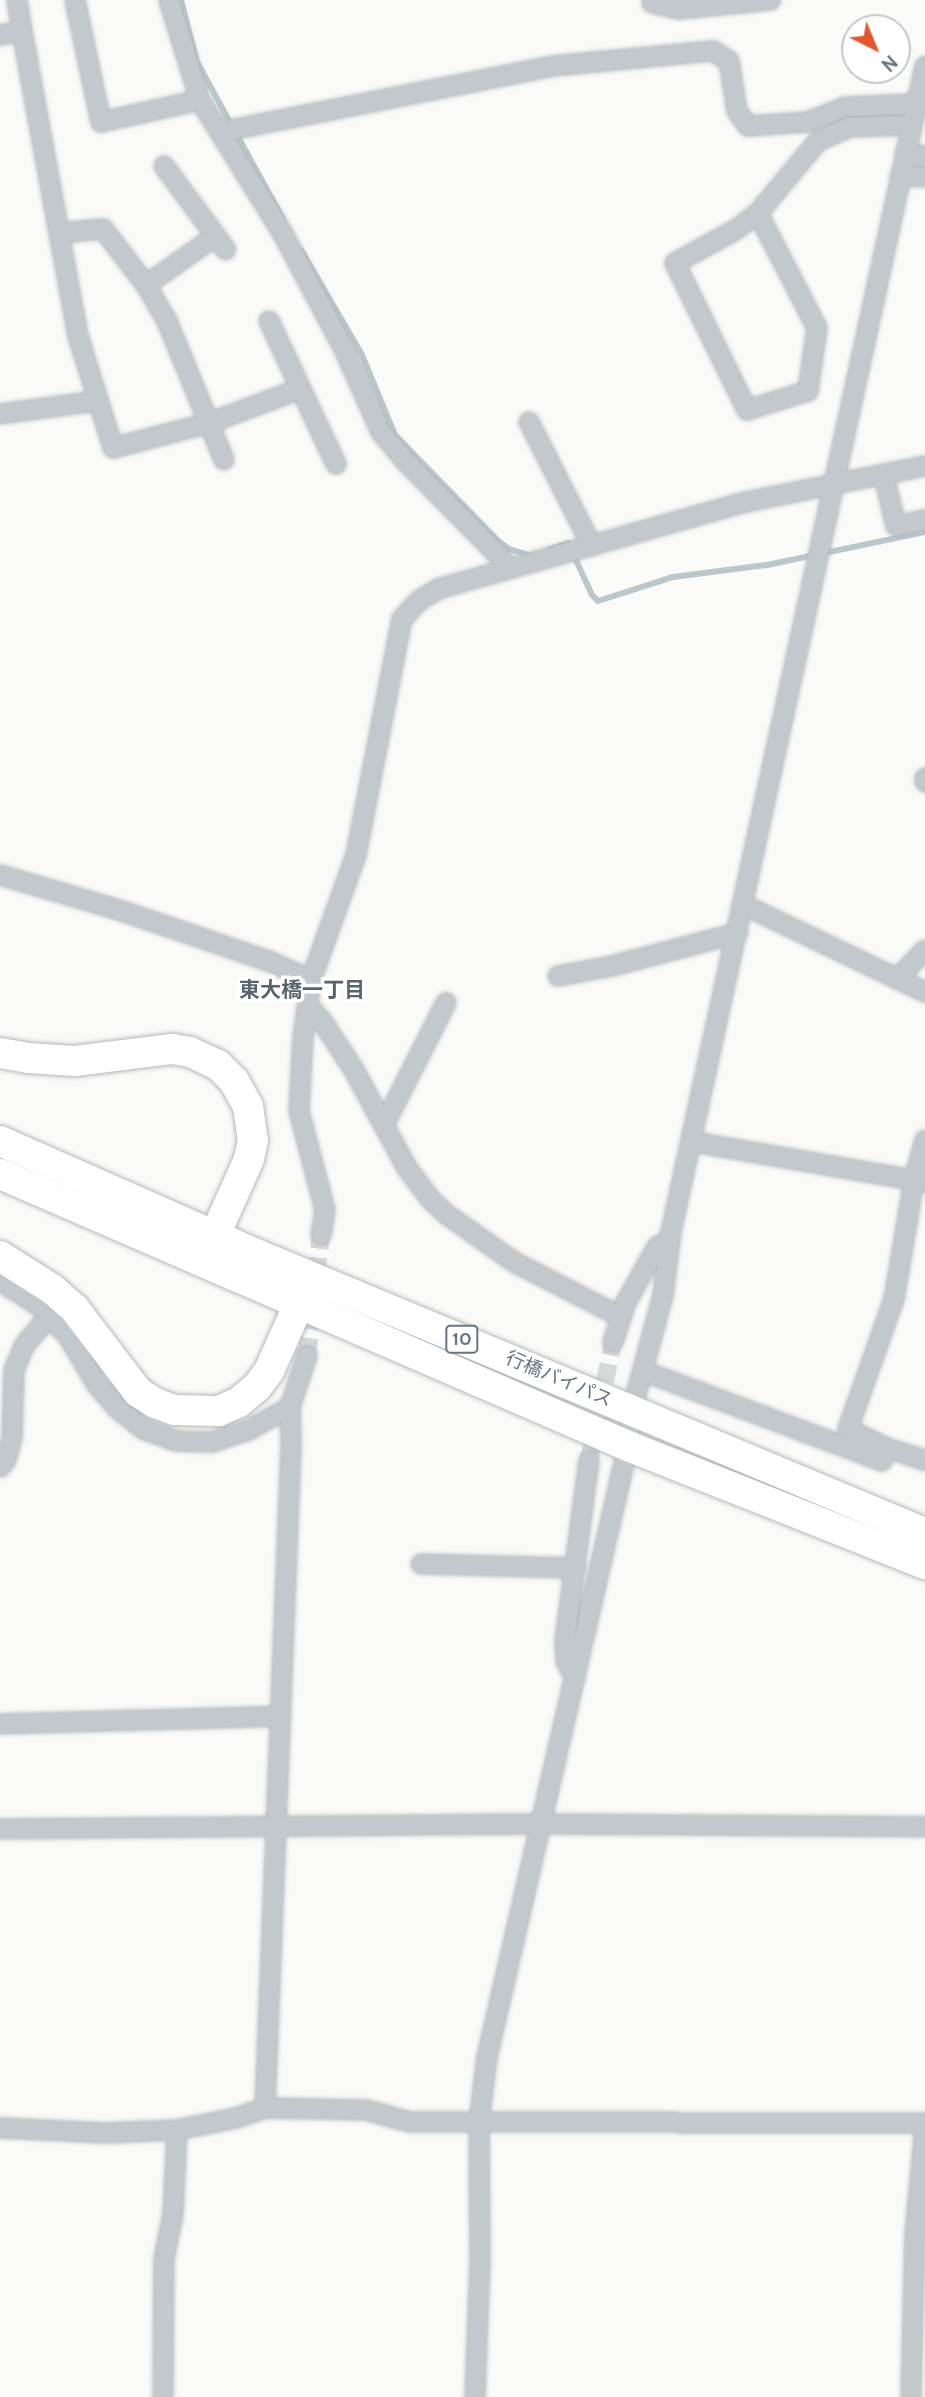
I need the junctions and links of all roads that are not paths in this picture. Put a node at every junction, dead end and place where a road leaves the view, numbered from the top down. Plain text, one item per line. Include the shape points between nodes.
1 (18, 0) edge
2 (75, 0) edge
3 (169, 0) edge
4 (771, 0) edge
5 (652, 3) dead end
6 (22, 31) junction
7 (0, 34) edge
8 (925, 65) edge
9 (200, 100) junction
10 (917, 104) junction
11 (912, 125) junction
12 (220, 132) junction
13 (905, 153) junction
14 (925, 156) edge
15 (163, 166) dead end
16 (900, 176) junction
17 (925, 177) edge
18 (758, 213) junction
19 (59, 233) junction
20 (146, 285) junction
21 (269, 321) dead end
22 (300, 389) junction
23 (97, 401) junction
24 (0, 414) edge
25 (529, 422) dead end
26 (209, 423) junction
27 (224, 460) dead end
28 (336, 464) dead end
29 (925, 466) edge
30 (884, 476) junction
31 (834, 487) junction
32 (925, 520) edge
33 (592, 546) junction
34 (511, 568) junction
35 (0, 875) edge
36 (744, 905) junction
37 (738, 933) junction
38 (925, 950) edge
39 (558, 976) dead end
40 (897, 979) junction
41 (311, 980) junction
42 (925, 992) edge
43 (446, 1003) dead end
44 (307, 1005) junction
45 (0, 1053) edge
46 (384, 1125) junction
47 (925, 1140) edge
48 (0, 1141) edge
49 (693, 1142) junction
50 (0, 1174) edge
51 (920, 1181) edge
52 (215, 1235) junction
53 (321, 1235) tunnel mouth
54 (670, 1240) junction
55 (0, 1256) edge
56 (0, 1282) edge
57 (299, 1304) junction
58 (49, 1316) junction
59 (621, 1317) junction
60 (613, 1342) tunnel mouth
61 (307, 1356) tunnel mouth
62 (643, 1371) junction
63 (290, 1408) junction
64 (632, 1410) junction
65 (628, 1446) junction
66 (887, 1448) junction
67 (925, 1460) edge
68 (589, 1461) tunnel mouth
69 (0, 1467) edge
70 (925, 1533) edge
71 (421, 1563) dead end
72 (925, 1564) edge
73 (576, 1568) junction
74 (575, 1678) junction
75 (281, 1716) junction
76 (0, 1724) edge
77 (540, 1824) junction
78 (925, 1826) edge
79 (276, 1828) junction
80 (0, 1829) edge
81 (265, 2108) junction
82 (479, 2123) junction
83 (925, 2125) edge
84 (0, 2127) edge
85 (177, 2130) junction
86 (163, 2397) edge
87 (475, 2397) edge
88 (911, 2397) edge

1 - 6 street
2 - 9 street via 101,122
3 - 9 street
4 - 5 street via 679,9
6 - 7 street
6 - 19 street
8 - 10 street
9 - 12 street
10 - 11 street
10 - 12 street via 845,107 808,122 748,126 737,111 729,61 713,51 553,66
11 - 13 street
11 - 18 street via 849,127 818,141
12 - 34 street via 283,234 382,432
13 - 14 street
13 - 16 street
15 - 20 street via 221,243
16 - 17 street
16 - 31 street
18 - 18 street via 817,328 808,391 747,410 675,264
19 - 20 street via 103,229
19 - 23 street via 78,336
20 - 26 street via 167,321
21 - 22 street
22 - 26 street
22 - 28 street
23 - 24 street
23 - 26 street via 113,448
25 - 33 street
26 - 27 street
29 - 30 street
30 - 31 street
30 - 32 street via 896,526
31 - 33 street via 746,502
31 - 36 street
33 - 34 street
34 - 41 street via 438,589 402,620 356,855
35 - 41 street via 122,911
36 - 37 street
36 - 40 street
37 - 39 street
37 - 49 street
38 - 40 street
40 - 42 street
41 - 44 street
43 - 46 street
44 - 46 street via 323,1021
44 - 53 street via 299,1111 325,1210
45 - 52 highway via 75,1061 172,1049 218,1065 248,1106 253,1140
46 - 59 street via 418,1185 446,1214 514,1262
47 - 51 street
48 - 52 highway, 行橋バイパス / 10
49 - 51 street
49 - 54 street
50 - 57 highway, 行橋バイパス / 10
51 - 66 street via 894,1299 848,1429
52 - 64 highway, 行橋バイパス / 10
54 - 59 street via 657,1247
54 - 62 street via 663,1295
55 - 57 highway via 74,1308 138,1392 174,1410 219,1411 257,1387
56 - 58 street
57 - 65 highway, 行橋バイパス / 10
58 - 63 street via 68,1336 97,1385 143,1429 176,1441 212,1442 249,1430
58 - 69 street via 24,1346 14,1370 12,1438
59 - 60 street
61 - 63 street
62 - 64 street
62 - 66 street via 882,1461
63 - 75 street
64 - 65 street
64 - 70 highway, 行橋バイパス / 10
65 - 72 highway, 行橋バイパス / 10
65 - 74 street
66 - 67 street
68 - 73 street
71 - 73 street
73 - 74 street via 565,1640 566,1661
74 - 77 street
75 - 76 street
75 - 79 street
77 - 78 street
77 - 79 street
77 - 82 street via 487,2057
79 - 80 street
79 - 81 street
81 - 82 street via 366,2110 410,2122
81 - 85 street
82 - 83 street
82 - 87 street
83 - 88 street via 915,2234
84 - 85 street via 106,2133
85 - 86 street via 173,2214 164,2259

